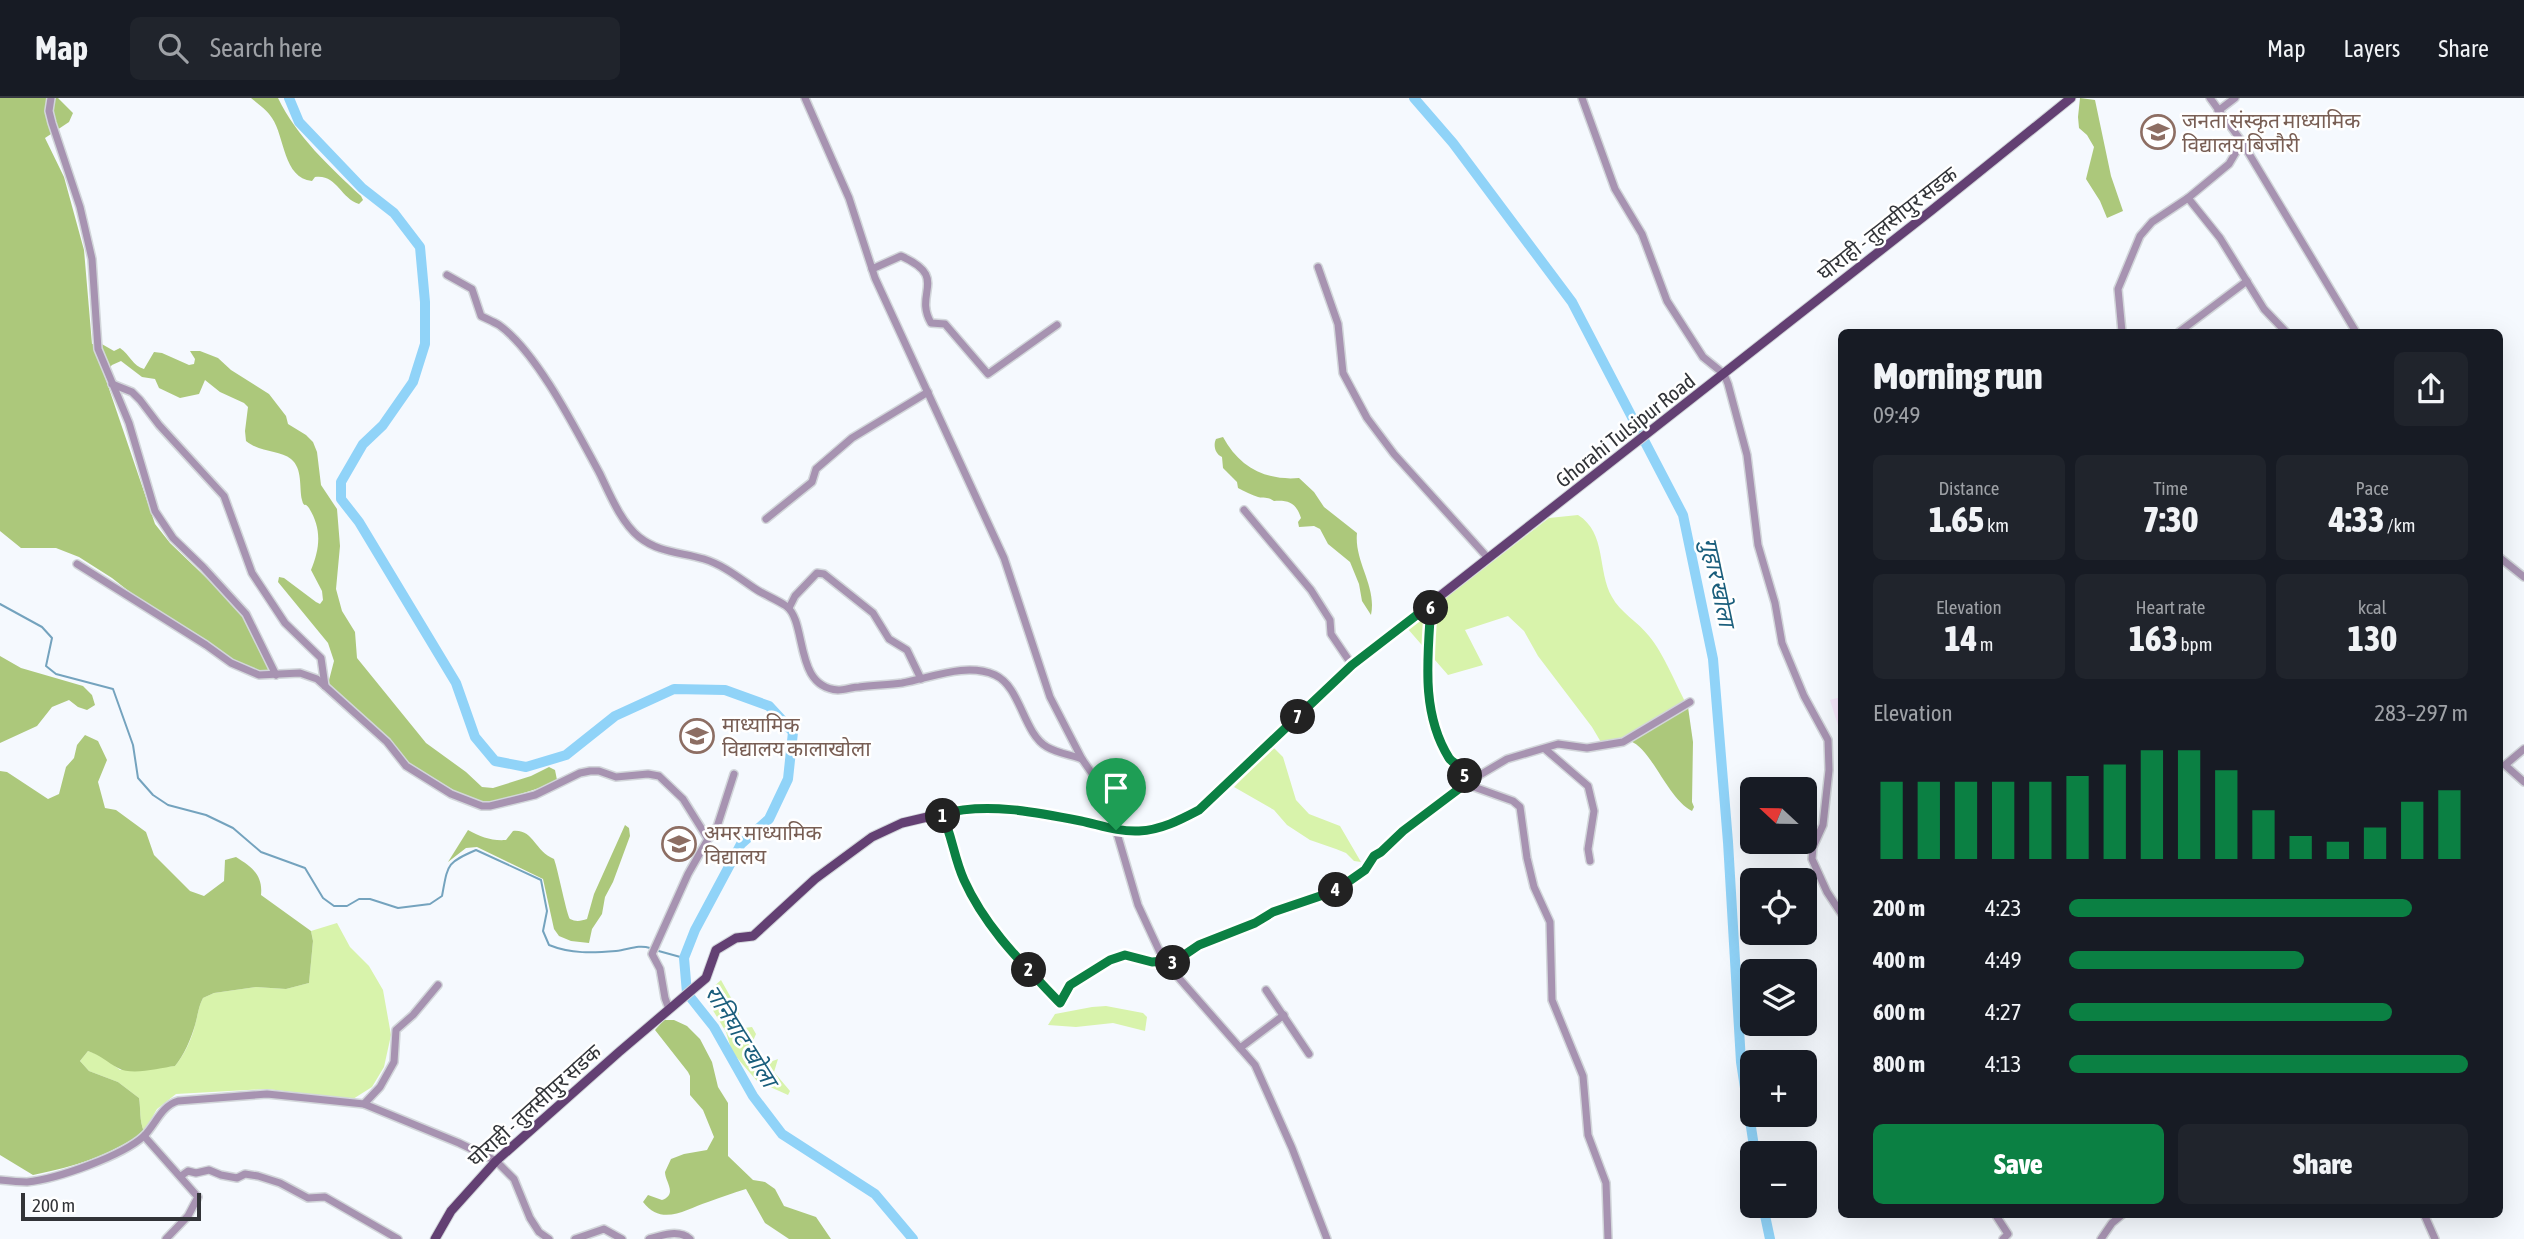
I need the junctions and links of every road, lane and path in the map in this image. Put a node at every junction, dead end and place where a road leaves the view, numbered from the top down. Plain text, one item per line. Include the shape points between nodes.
1 (51, 98) edge
2 (805, 98) edge
3 (1582, 98) edge
4 (2071, 98) edge
5 (2210, 98) edge
6 (2235, 98) edge
7 (2218, 111) junction
8 (2242, 142) junction
9 (2188, 198) junction
10 (1318, 267) dead end
11 (872, 269) junction
12 (447, 275) dead end
13 (2247, 281) junction
14 (1057, 325) dead end
15 (2122, 329) edge
16 (2183, 329) edge
17 (2283, 329) edge
18 (2354, 329) edge
19 (1724, 374) junction
20 (112, 384) junction
21 (928, 392) junction
22 (1244, 510) dead end
23 (766, 519) dead end
24 (1488, 558) junction
25 (2503, 560) edge
26 (77, 564) dead end
27 (2524, 577) edge
28 (1431, 604) junction
29 (789, 608) junction
30 (1352, 665) junction
31 (276, 675) junction
32 (921, 678) junction
33 (325, 686) junction
34 (1690, 702) dead end
35 (1545, 749) junction
36 (2524, 749) edge
37 (1082, 758) junction
38 (2503, 766) edge
39 (2503, 768) edge
40 (734, 774) dead end
41 (1468, 782) junction
42 (2524, 782) edge
43 (942, 814) junction
44 (1116, 830) junction
45 (708, 839) junction
46 (1590, 861) dead end
47 (1838, 908) edge
48 (1164, 961) junction
49 (438, 985) dead end
50 (1266, 990) dead end
51 (669, 1009) junction
52 (1284, 1015) junction
53 (1240, 1048) junction
54 (1309, 1054) dead end
55 (364, 1104) junction
56 (144, 1136) junction
57 (496, 1161) junction
58 (181, 1176) junction
59 (0, 1180) edge
60 (1998, 1218) edge
61 (2118, 1218) edge
62 (2426, 1218) edge
63 (166, 1239) edge
64 (398, 1239) edge
65 (435, 1239) edge
66 (548, 1239) edge
67 (575, 1239) edge
68 (622, 1239) edge
69 (649, 1239) edge
70 (690, 1239) edge
71 (1327, 1239) edge
72 (1608, 1239) edge
73 (2003, 1239) edge
74 (2101, 1239) edge
75 (2435, 1239) edge

1 - 20 street via 52,123 92,259 98,349
2 - 11 street via 849,198
3 - 19 street via 1615,189 1642,234 1667,301 1703,358
4 - 19 main road, घोराही - तुलसीपुर सडक
5 - 7 street
6 - 7 street
7 - 8 street
8 - 9 street via 2230,164
8 - 18 street
9 - 13 street
9 - 15 street via 2152,222 2140,236 2118,289
10 - 24 street via 1338,324 1343,373 1367,418
11 - 14 street via 901,256 919,264 929,280 925,313 931,323 945,324 988,374
11 - 21 street
12 - 29 street via 472,289 481,316 500,326 532,359 573,423 618,509 639,536 662,551 703,558 729,570
13 - 16 street
13 - 17 street
19 - 24 main road, Ghorahi Tulsipur Road
19 - 47 street via 1747,455 1758,545 1782,643 1828,740 1823,825 1812,859
20 - 31 street via 129,423 155,511 173,538 246,614
20 - 33 street via 140,400 224,496 252,573 285,623 321,658
21 - 23 street via 852,438 816,469 812,482
21 - 37 street via 1004,558 1050,697
22 - 30 street via 1311,590 1330,620 1331,634
24 - 28 main road
25 - 27 street
26 - 31 street via 231,663 259,675
28 - 30 main road
28 - 41 street via 1430,709 1449,758
29 - 32 street via 811,673 821,685 838,690
29 - 32 street via 817,573 824,574 873,613 889,639 907,650
30 - 44 main road via 1199,810 1173,824 1140,831
31 - 33 street via 300,673
32 - 37 street via 970,670 994,675 1012,691 1041,742
33 - 45 street via 407,766 471,802 490,806 535,795 590,771 615,777 648,774 668,782
34 - 35 street via 1623,742 1587,748 1558,744
35 - 41 street via 1507,760
35 - 46 street via 1588,786 1594,811
36 - 38 street
37 - 44 street via 1100,785
39 - 42 street
40 - 45 street via 716,830
41 - 48 street via 1335,891 1273,912 1199,945 1171,964
41 - 72 street via 1520,807 1534,887 1550,922 1552,1000 1583,1076 1588,1135 1606,1183
43 - 44 main road via 995,808
43 - 48 street via 965,882 981,909 1004,944 1060,1003 1070,985 1110,960 1125,955
43 - 51 main road via 902,823 872,837 815,879 753,936 736,938 716,950 706,978
44 - 48 street via 1138,905
45 - 51 street via 652,954
48 - 53 street
49 - 55 street via 396,1030 394,1062
50 - 52 street
51 - 57 main road, घोराही - तुलसीपुर सडक
52 - 53 street
52 - 54 street
53 - 71 street via 1255,1065
55 - 56 street via 267,1094 178,1101 166,1108
55 - 57 street
56 - 58 street
56 - 59 street via 81,1168 25,1182
57 - 65 main road, घोराही - तुलसीपुर सडक via 451,1211
57 - 66 street via 514,1178 530,1218
58 - 63 street via 198,1197 188,1216
58 - 64 street via 209,1170 237,1178 258,1176 308,1198 325,1197
60 - 73 street via 2008,1234
61 - 74 street
62 - 75 street
67 - 68 street via 604,1229
69 - 70 street via 668,1234

